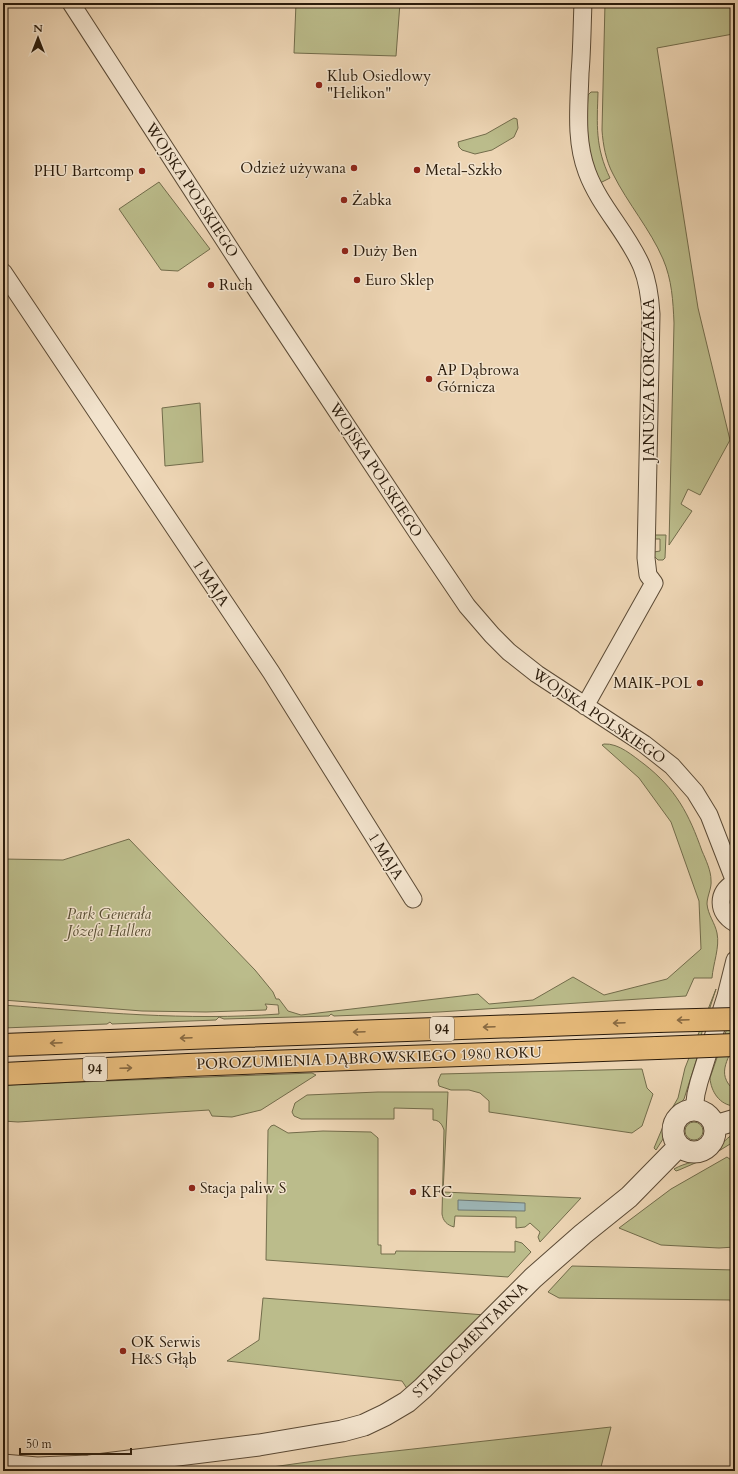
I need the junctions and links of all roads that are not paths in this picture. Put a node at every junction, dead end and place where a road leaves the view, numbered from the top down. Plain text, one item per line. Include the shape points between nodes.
1 (71, 3) edge
2 (583, 3) edge
3 (3, 272) edge
4 (585, 706) junction
5 (735, 882) edge
6 (412, 900) dead end
7 (735, 923) edge
8 (735, 960) edge
9 (735, 1019) edge
10 (10, 1044) edge
11 (735, 1045) edge
12 (3, 1074) edge
13 (694, 1110) junction
14 (735, 1120) edge
15 (715, 1126) junction
16 (679, 1146) junction
17 (3, 1465) edge

1 - 4 street, WOJSKA POLSKIEGO via 467,606 509,652 536,674
2 - 4 street, JANUSZA KORCZAKA via 578,125 580,152 594,187 639,260 649,287 652,314 646,558 648,575 654,583
3 - 6 street, 1 MAJA via 271,672
4 - 5 street, WOJSKA POLSKIEGO via 649,747 695,792 709,815
5 - 7 street via 724,892 721,899 724,914
8 - 13 street via 697,1088
9 -> 10 main road, POROZUMIENIA DĄBROWSKIEGO 1980 ROKU / 94, bridge
12 -> 11 main road, POROZUMIENIA DĄBROWSKIEGO 1980 ROKU / 94, bridge
13 - 15 street via 709,1116
13 - 16 street via 684,1113 676,1120 673,1131
14 - 15 street
15 - 16 street via 714,1138 707,1148 690,1152
16 - 17 street, STAROCMENTARNA via 629,1197 533,1278 424,1388 386,1415 342,1431 292,1440 89,1466 37,1468

